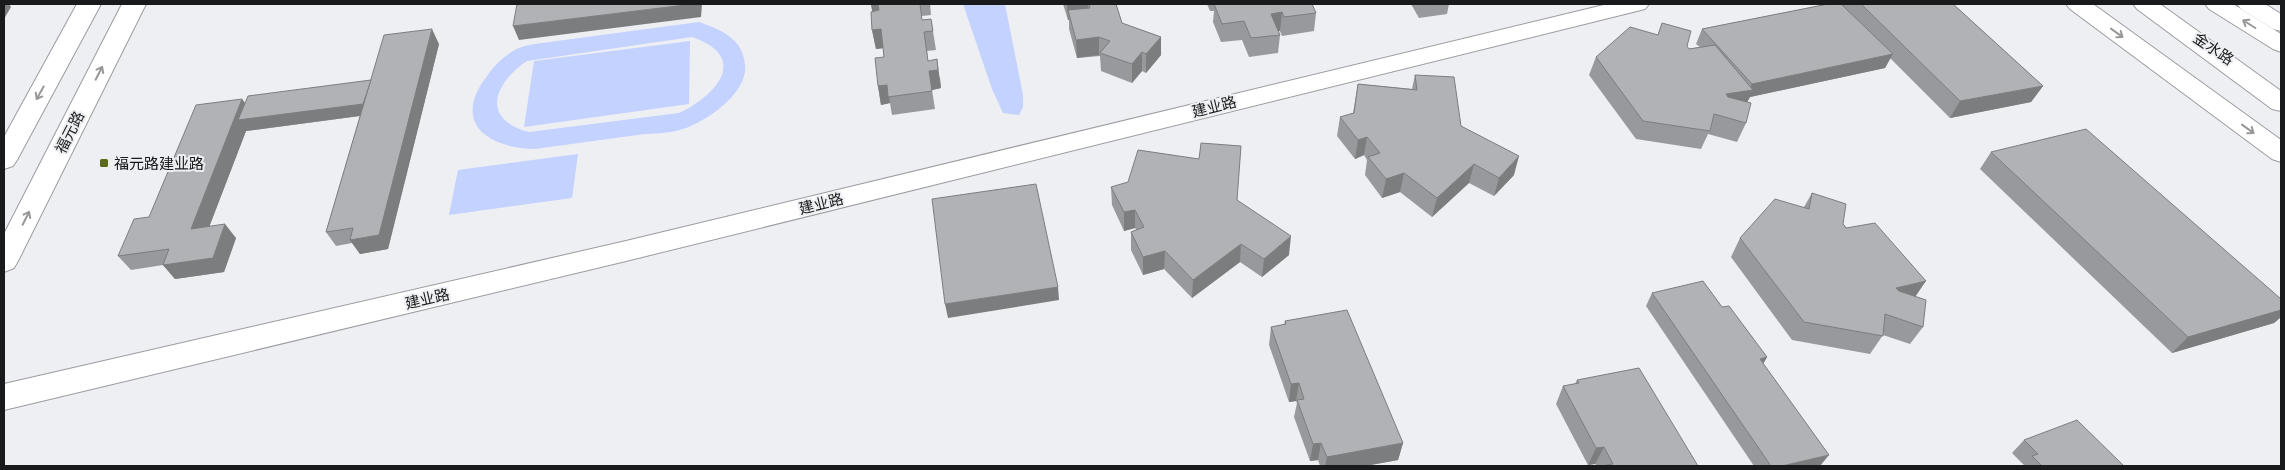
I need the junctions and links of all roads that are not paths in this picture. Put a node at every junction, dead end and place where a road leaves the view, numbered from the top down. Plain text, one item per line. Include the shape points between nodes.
1 (89, 4) edge
2 (134, 4) edge
3 (1637, 4) edge
4 (2078, 4) edge
5 (2146, 4) edge
6 (2217, 4) edge
7 (2249, 4) edge
8 (2281, 24) edge
9 (2281, 44) edge
10 (2281, 93) edge
11 (2281, 103) edge
12 (2281, 153) edge
13 (4, 160) edge
14 (4, 261) edge
15 (4, 398) edge

1 -> 13 main road
14 -> 2 main road, 福元路
3 - 15 main road, 建业路 via 626,251
4 -> 12 main road
5 - 10 main road, 金水路
5 - 11 main road
9 -> 6 main road
7 - 8 main road

